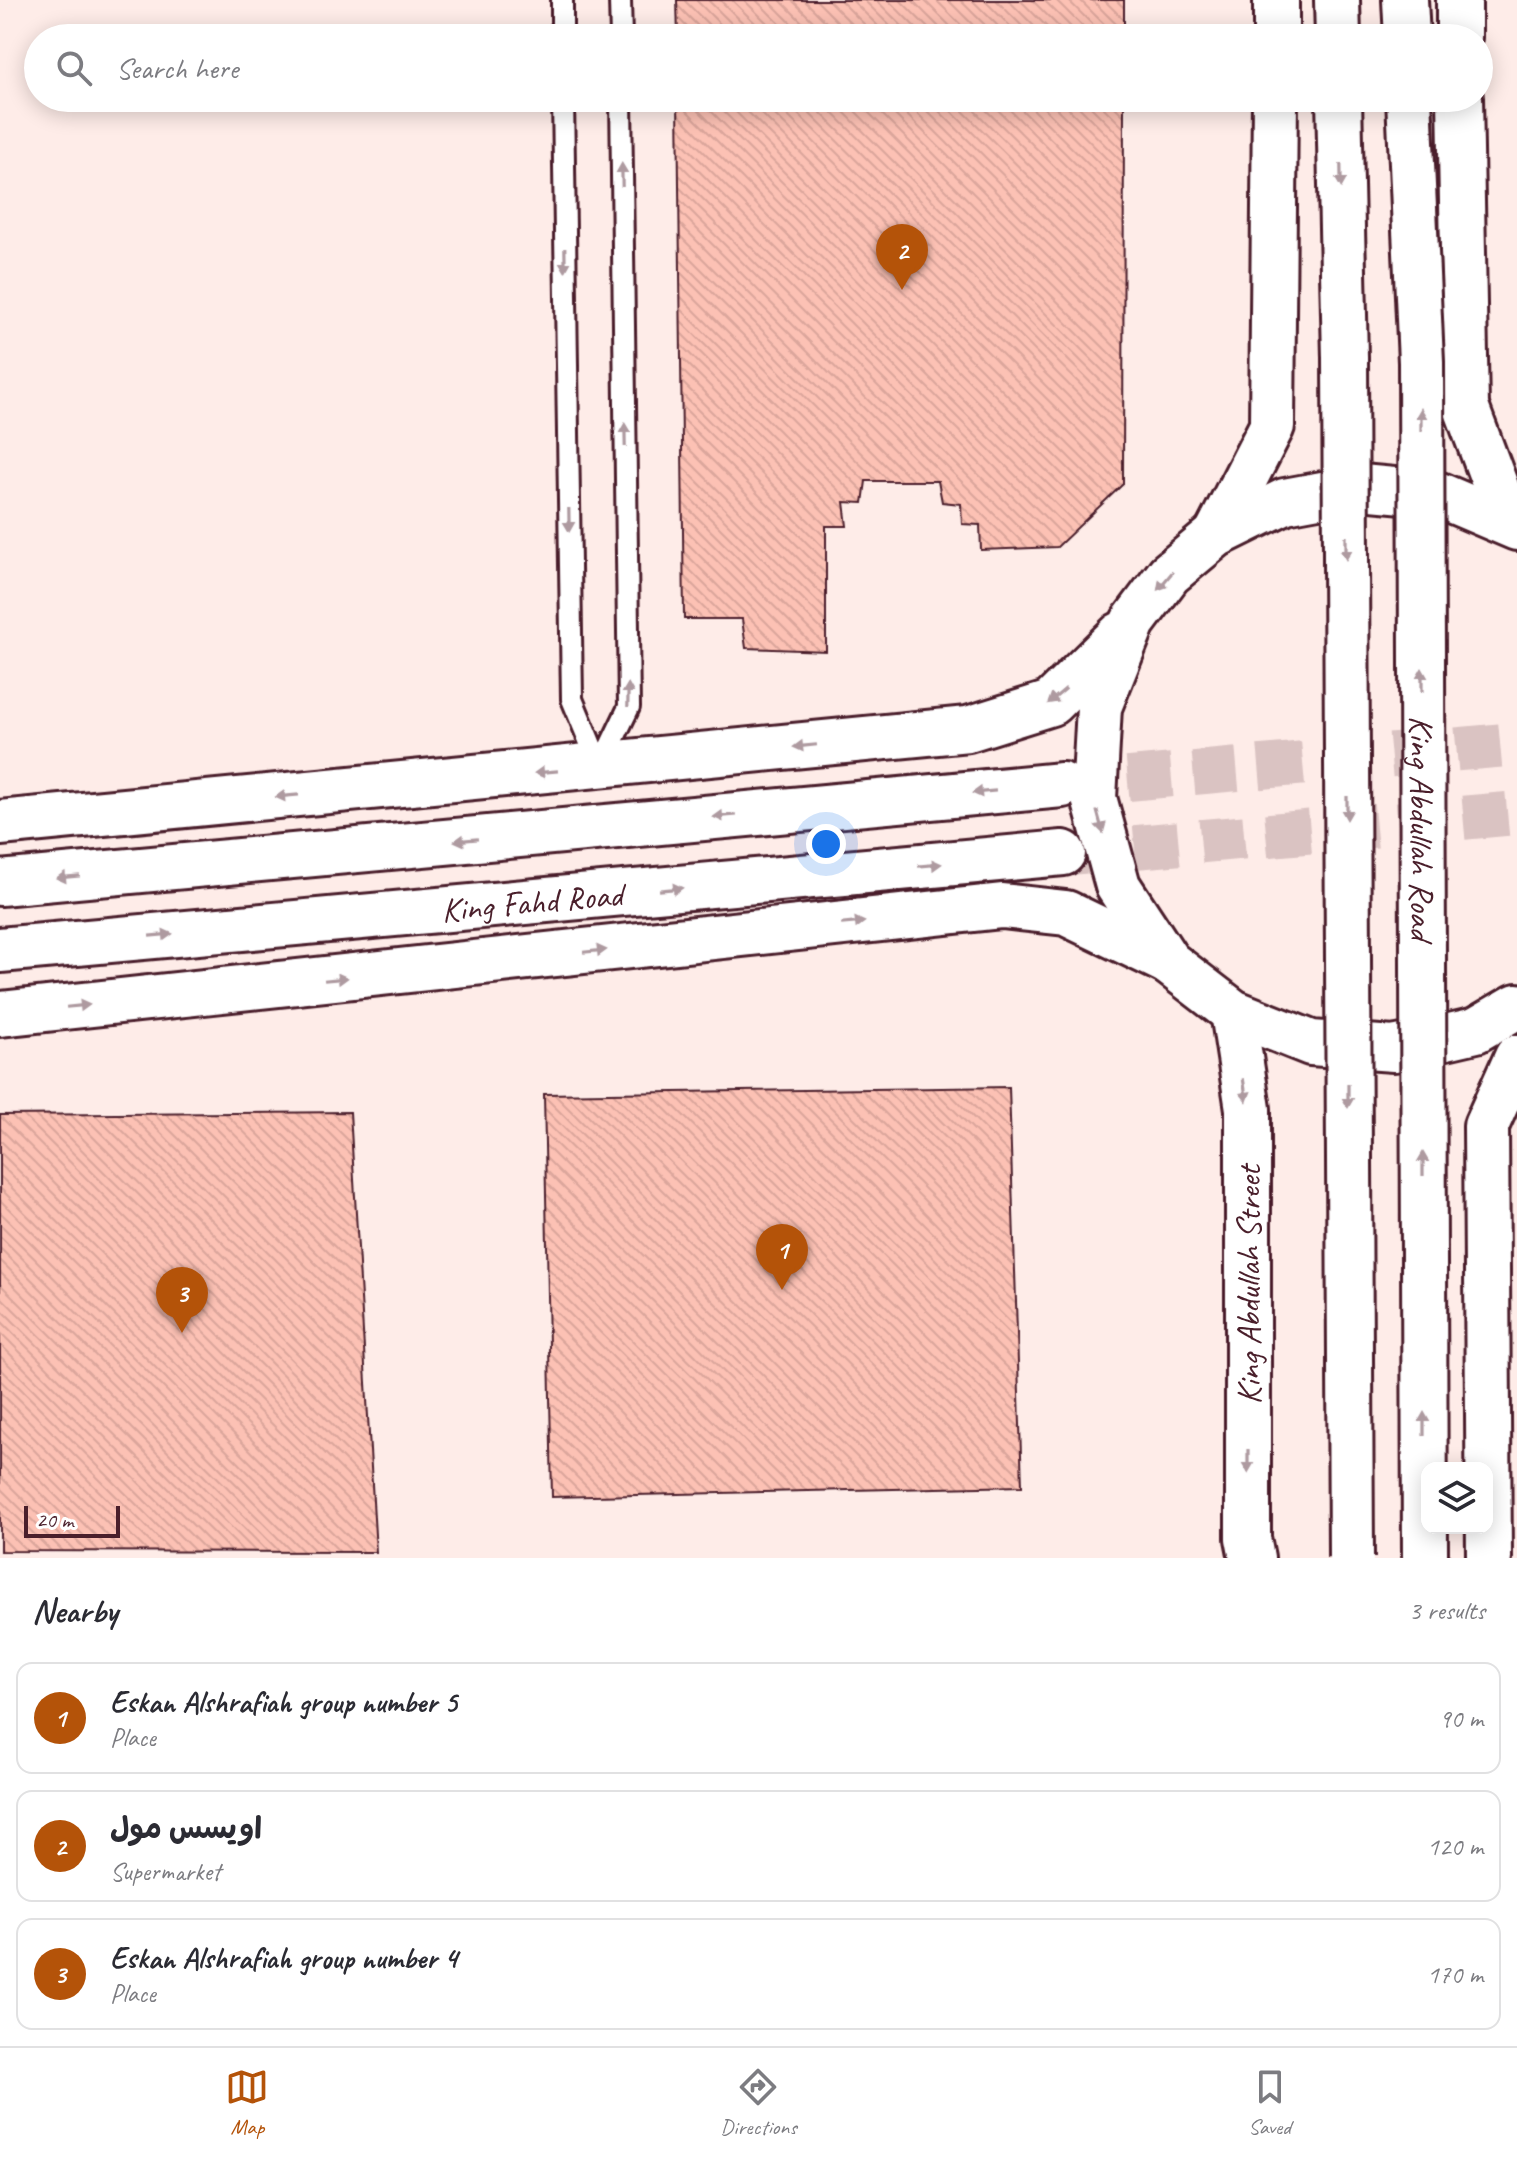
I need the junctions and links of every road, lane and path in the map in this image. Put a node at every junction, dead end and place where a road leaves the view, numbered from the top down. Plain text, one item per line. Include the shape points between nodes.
1 (562, 0) edge
2 (620, 0) edge
3 (1276, 0) edge
4 (1337, 0) edge
5 (1405, 0) edge
6 (1459, 0) edge
7 (562, 24) edge
8 (621, 24) edge
9 (1276, 24) edge
10 (1338, 24) edge
11 (1406, 24) edge
12 (1459, 24) edge
13 (563, 112) edge
14 (621, 112) edge
15 (1275, 112) edge
16 (1339, 112) edge
17 (1410, 112) edge
18 (1460, 112) edge
19 (1513, 525) edge
20 (1216, 535) junction
21 (1133, 622) junction
22 (600, 767) junction
23 (1062, 785) tunnel mouth
24 (0, 823) edge
25 (1063, 853) tunnel mouth
26 (0, 883) edge
27 (0, 950) edge
28 (1168, 962) junction
29 (1517, 1006) edge
30 (1233, 1012) junction
31 (0, 1014) edge
32 (1517, 1057) edge
33 (1248, 1551) edge
34 (1351, 1558) edge
35 (1425, 1558) edge
36 (1489, 1558) edge

1 - 7 lane
2 - 8 lane
3 - 9 main road
4 - 10 main road
5 - 11 main road
6 - 12 main road
13 -> 22 lane via 572,699
22 -> 14 lane via 629,707
15 - 20 main road via 1272,426
16 -> 34 main road, bridge
35 -> 17 main road, King Abdullah Road, bridge via 1421,362
18 - 19 main road via 1466,407
19 - 20 main road via 1437,494 1361,487 1285,501
20 -> 21 main road via 1169,574
21 -> 22 main road via 1051,703 968,729
21 -> 28 main road via 1099,707 1094,798 1118,886
22 -> 24 main road
23 -> 26 main road, King Fahd Road
27 -> 25 main road, King Fahd Road
28 - 30 main road
31 -> 28 main road via 1002,906 1066,913
29 - 30 main road via 1476,1030 1394,1049 1311,1043
30 -> 33 main road, King Abdullah Street via 1248,1109
32 - 36 main road via 1486,1126

